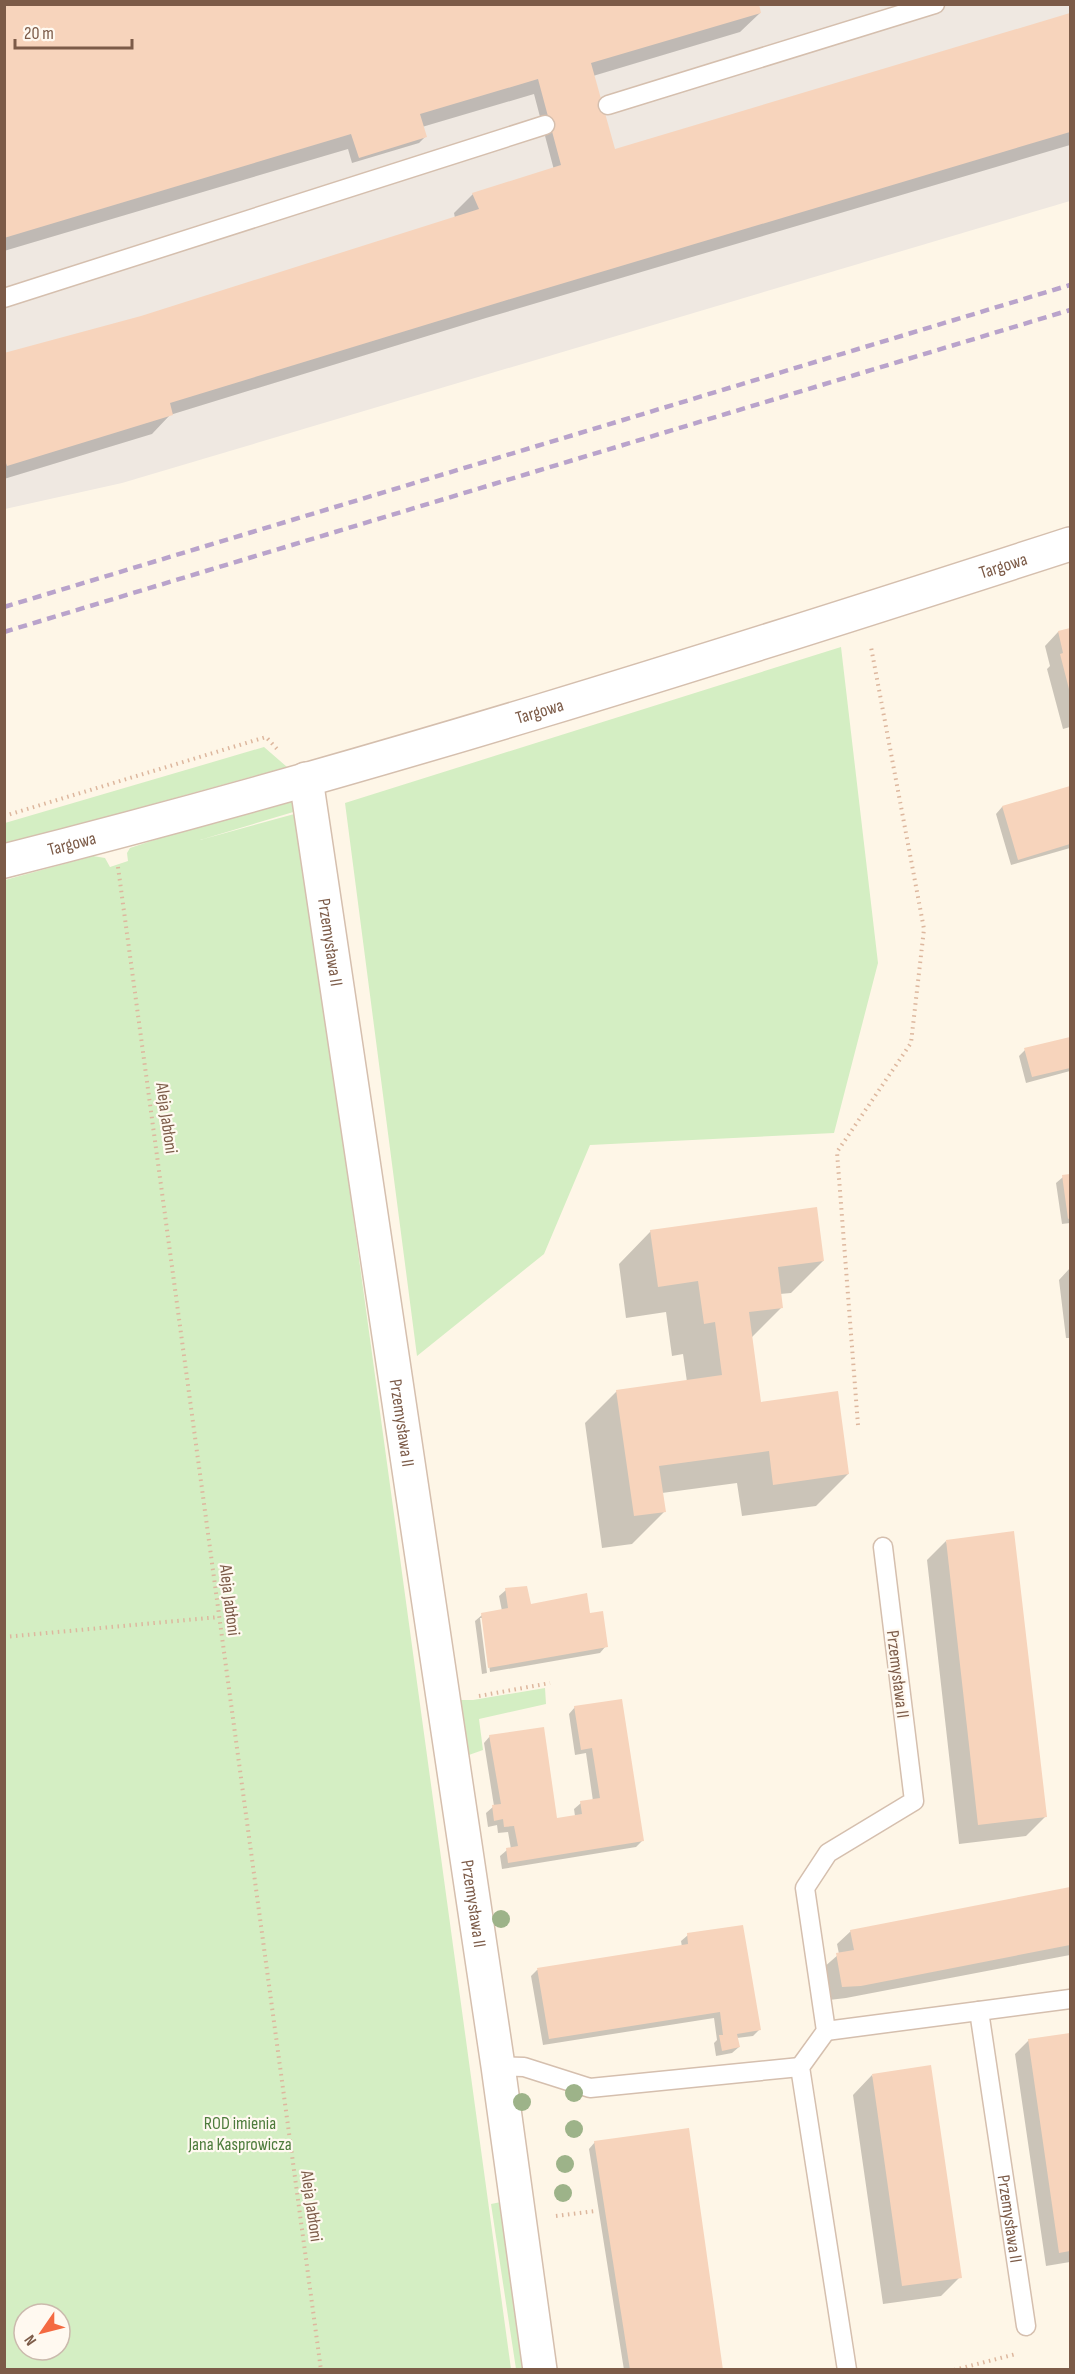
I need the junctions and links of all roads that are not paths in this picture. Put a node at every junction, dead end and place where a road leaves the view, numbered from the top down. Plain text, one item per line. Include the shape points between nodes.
1 (935, 4) edge
2 (608, 105) dead end
3 (545, 125) dead end
4 (4, 298) edge
5 (1071, 544) edge
6 (306, 779) junction
7 (4, 861) edge
8 (883, 1547) dead end
9 (1070, 1999) edge
10 (979, 2011) junction
11 (826, 2031) junction
12 (498, 2066) junction
13 (800, 2067) junction
14 (1026, 2326) road end
15 (540, 2370) edge
16 (847, 2370) edge

1 - 2 lane
3 - 4 lane
5 - 6 street, Targowa via 391,757
6 - 7 street, Targowa
6 - 12 street, Przemysława II
8 - 11 lane, Przemysława II via 914,1801 828,1852 805,1888
9 - 10 lane
10 - 11 lane
10 - 14 lane, Przemysława II
11 - 13 lane
12 - 13 lane via 524,2067 590,2088
12 - 15 street, Przemysława II
13 - 16 lane

